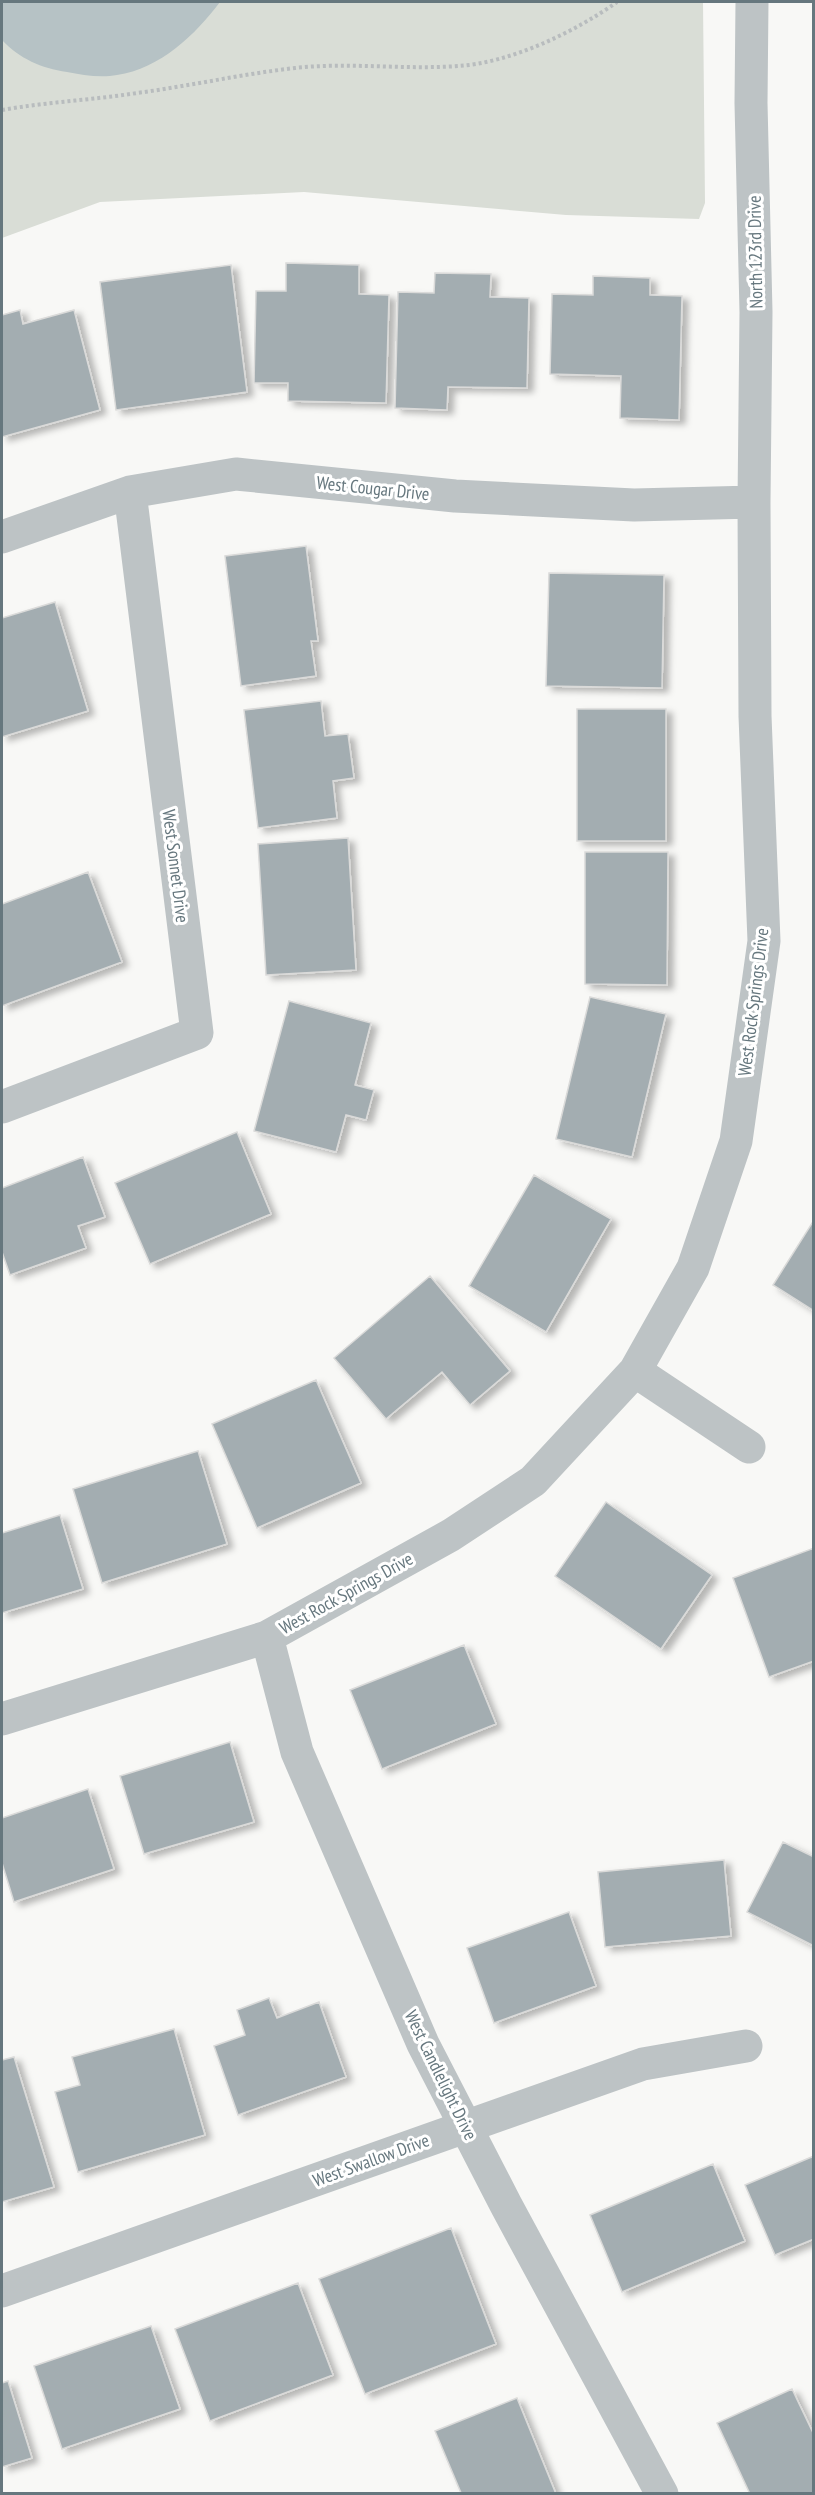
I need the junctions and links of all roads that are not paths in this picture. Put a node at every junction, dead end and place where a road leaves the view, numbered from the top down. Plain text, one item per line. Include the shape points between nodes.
1 (752, 2) edge
2 (130, 492) junction
3 (754, 502) junction
4 (2, 537) edge
5 (2, 1107) edge
6 (635, 1371) junction
7 (749, 1447) dead end
8 (267, 1637) junction
9 (2, 1719) edge
10 (746, 2046) dead end
11 (466, 2126) junction
12 (2, 2291) edge
13 (662, 2493) edge

1 - 3 street, North 123rd Drive
2 - 3 street, West Cougar Drive via 236,474 455,496 610,504
2 - 4 street, West Cougar Drive
2 - 5 street, West Sonnet Drive via 196,1033
3 - 6 street, West Rock Springs Drive via 755,716 764,941 736,1141 693,1268
6 - 7 street
6 - 8 street, West Rock Springs Drive via 533,1480 451,1535
8 - 9 street, West Rock Springs Drive
8 - 11 street, West Candlelight Drive via 297,1752 423,2044
10 - 11 street, West Swallow Drive via 643,2064
11 - 12 street, West Swallow Drive
11 - 13 street, West Candlelight Drive

